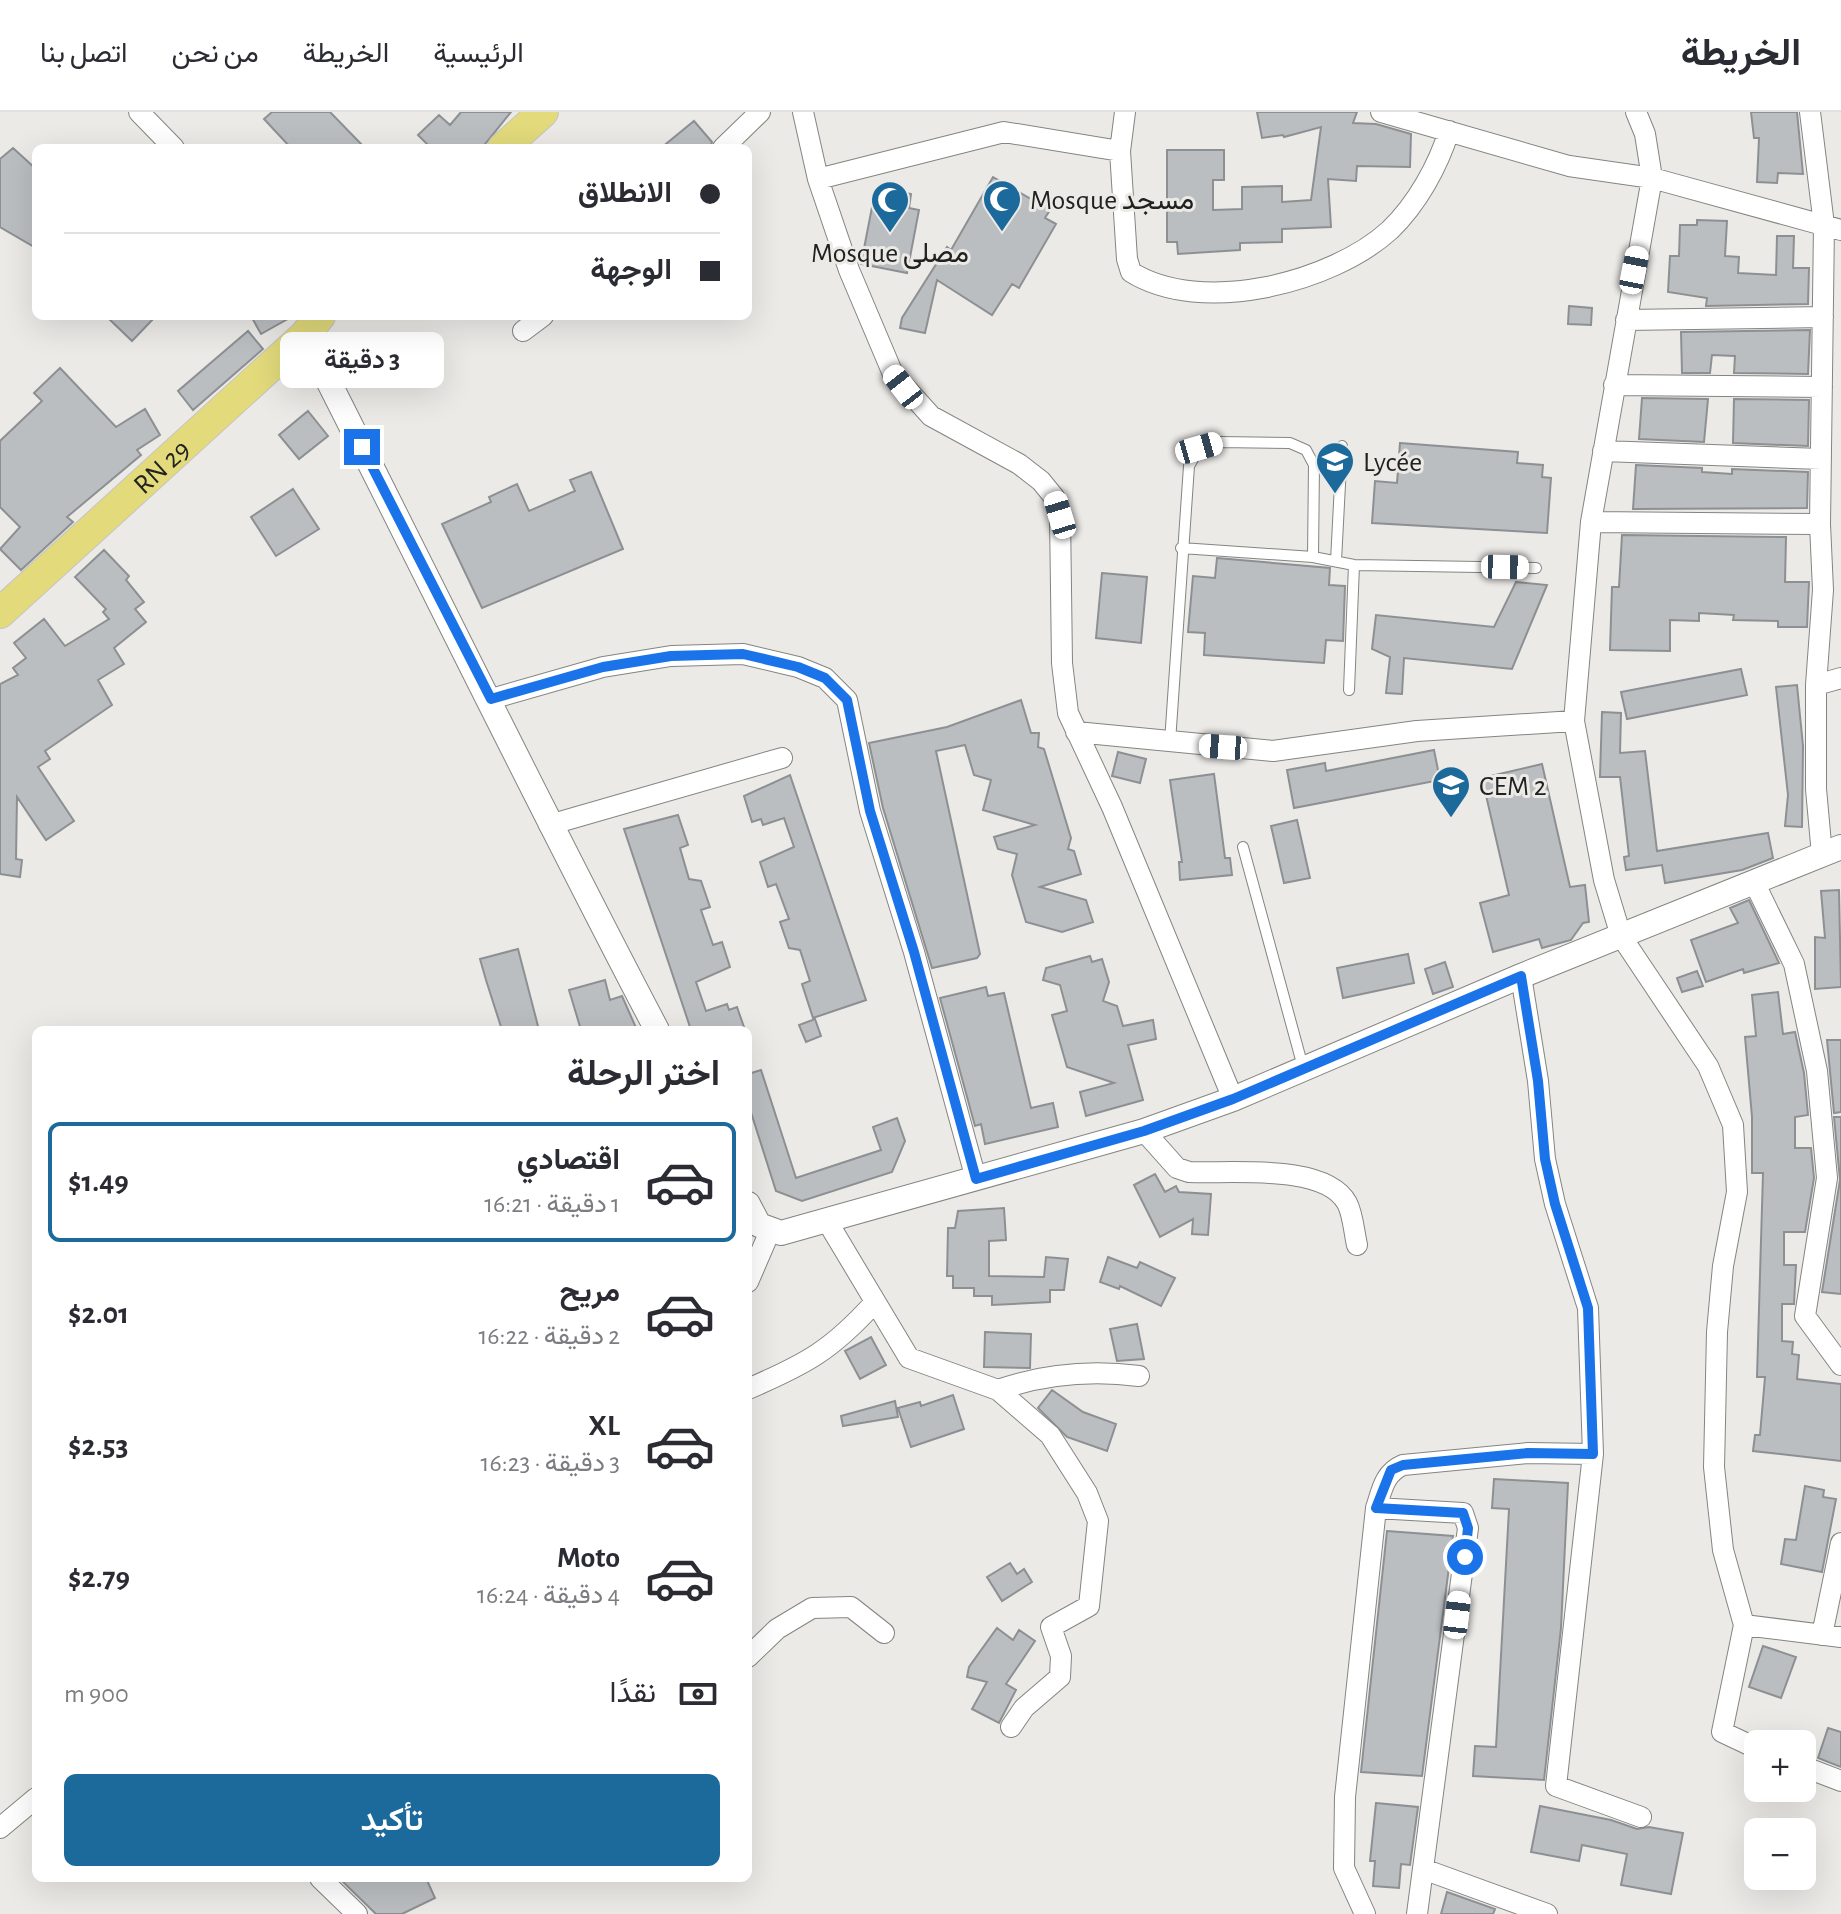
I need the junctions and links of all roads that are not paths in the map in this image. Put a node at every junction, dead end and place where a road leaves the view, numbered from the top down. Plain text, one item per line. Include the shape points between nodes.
1 (139, 112) edge
2 (543, 112) edge
3 (760, 112) edge
4 (803, 112) edge
5 (1125, 112) edge
6 (1381, 112) edge
7 (1636, 112) edge
8 (1810, 112) edge
9 (1449, 131) junction
10 (170, 144) edge
11 (507, 144) edge
12 (727, 144) edge
13 (1120, 151) junction
14 (1652, 178) junction
15 (818, 179) junction
16 (1832, 227) edge
17 (1823, 317) junction
18 (538, 320) edge
19 (1626, 320) junction
20 (312, 326) edge
21 (523, 331) dead end
22 (1614, 385) junction
23 (1822, 387) junction
24 (1342, 446) dead end
25 (1603, 451) junction
26 (1821, 459) junction
27 (1591, 522) junction
28 (1820, 524) junction
29 (1181, 548) junction
30 (1832, 554) edge
31 (1313, 557) junction
32 (1336, 561) junction
33 (1354, 565) junction
34 (1536, 568) dead end
35 (1832, 589) edge
36 (0, 613) edge
37 (1841, 678) edge
38 (1816, 685) junction
39 (1349, 690) dead end
40 (491, 699) junction
41 (1574, 721) junction
42 (1076, 732) junction
43 (1170, 744) junction
44 (782, 758) dead end
45 (549, 825) junction
46 (1243, 847) dead end
47 (1831, 851) edge
48 (1754, 882) junction
49 (1621, 936) junction
50 (1521, 976) junction
51 (655, 1026) edge
52 (1304, 1069) junction
53 (1233, 1099) junction
54 (1144, 1131) junction
55 (976, 1179) junction
56 (752, 1212) edge
57 (827, 1221) junction
58 (770, 1231) junction
59 (1357, 1245) dead end
60 (752, 1273) edge
61 (875, 1302) junction
62 (1841, 1365) edge
63 (1139, 1376) dead end
64 (752, 1387) edge
65 (998, 1390) junction
66 (1593, 1454) junction
67 (1376, 1508) junction
68 (1841, 1543) edge
69 (1744, 1625) junction
70 (884, 1633) dead end
71 (1832, 1636) edge
72 (752, 1653) edge
73 (1011, 1727) dead end
74 (1744, 1742) edge
75 (1816, 1771) edge
76 (1841, 1781) edge
77 (32, 1801) edge
78 (1641, 1817) dead end
79 (0, 1828) edge
80 (1423, 1869) junction
81 (324, 1882) edge
82 (357, 1914) edge
83 (1365, 1914) edge
84 (1417, 1914) edge
85 (1547, 1914) edge

1 - 10 street
2 - 11 main road
3 - 12 street
4 - 15 street
5 - 13 street
6 - 9 street
7 - 14 street
8 - 16 street
9 - 13 street via 1439,165 1390,229 1322,271 1239,291 1159,285 1131,272
9 - 14 street via 1569,166
13 - 15 street via 1004,132
14 - 16 street
14 - 19 street
15 - 42 street via 893,374 931,416 1019,464 1054,497 1060,515 1063,695
16 - 17 street
17 - 19 street
17 - 23 street
18 - 21 street
19 - 22 street
20 - 36 main road, RN 29 / RN 29
20 - 40 street
22 - 23 street
22 - 25 street
23 - 26 street
24 - 32 lane
25 - 26 street
25 - 27 street
26 - 28 street
27 - 28 street
27 - 41 street
28 - 30 street
29 - 31 lane
29 - 31 lane via 1189,466 1199,448 1219,442 1290,443 1306,450 1314,465
29 - 43 lane
30 - 35 street
31 - 32 lane
32 - 33 lane
33 - 34 lane
33 - 39 lane
35 - 38 street
37 - 38 street
38 - 47 street via 1816,789
40 - 45 street
40 - 55 street via 603,667 671,656 743,654 825,678 847,700 870,811
41 - 43 street via 1432,729 1273,751
41 - 49 street via 1604,880
42 - 43 street
42 - 53 street
44 - 45 street
45 - 51 street
46 - 52 lane
47 - 48 street
48 - 49 street
48 - 62 street via 1794,964 1817,1071 1827,1178 1805,1316
49 - 50 street
49 - 69 street via 1708,1066 1733,1125 1737,1192 1717,1332 1714,1467 1723,1550
50 - 52 street
50 - 66 street via 1545,1159 1588,1308
52 - 53 street
53 - 54 street
54 - 55 street
54 - 59 street via 1177,1168 1189,1172 1302,1176 1329,1183 1347,1204
55 - 57 street
56 - 58 street
57 - 58 street
57 - 61 street
58 - 60 street
61 - 64 street via 842,1339 797,1368
61 - 65 street via 909,1358
63 - 65 street via 1101,1371 1028,1380
65 - 73 street via 1050,1435 1087,1493 1098,1521 1089,1606 1051,1627 1061,1656 1060,1677 1024,1708
66 - 67 street via 1528,1453 1403,1465 1391,1470
66 - 78 street via 1556,1786
67 - 80 street via 1463,1513 1468,1528
67 - 83 street via 1345,1797 1344,1868
68 - 71 street
69 - 71 street
69 - 74 street via 1722,1732
70 - 72 street via 851,1607 812,1608 777,1629
75 - 76 street
77 - 79 street
80 - 84 street
80 - 85 street
81 - 82 street

